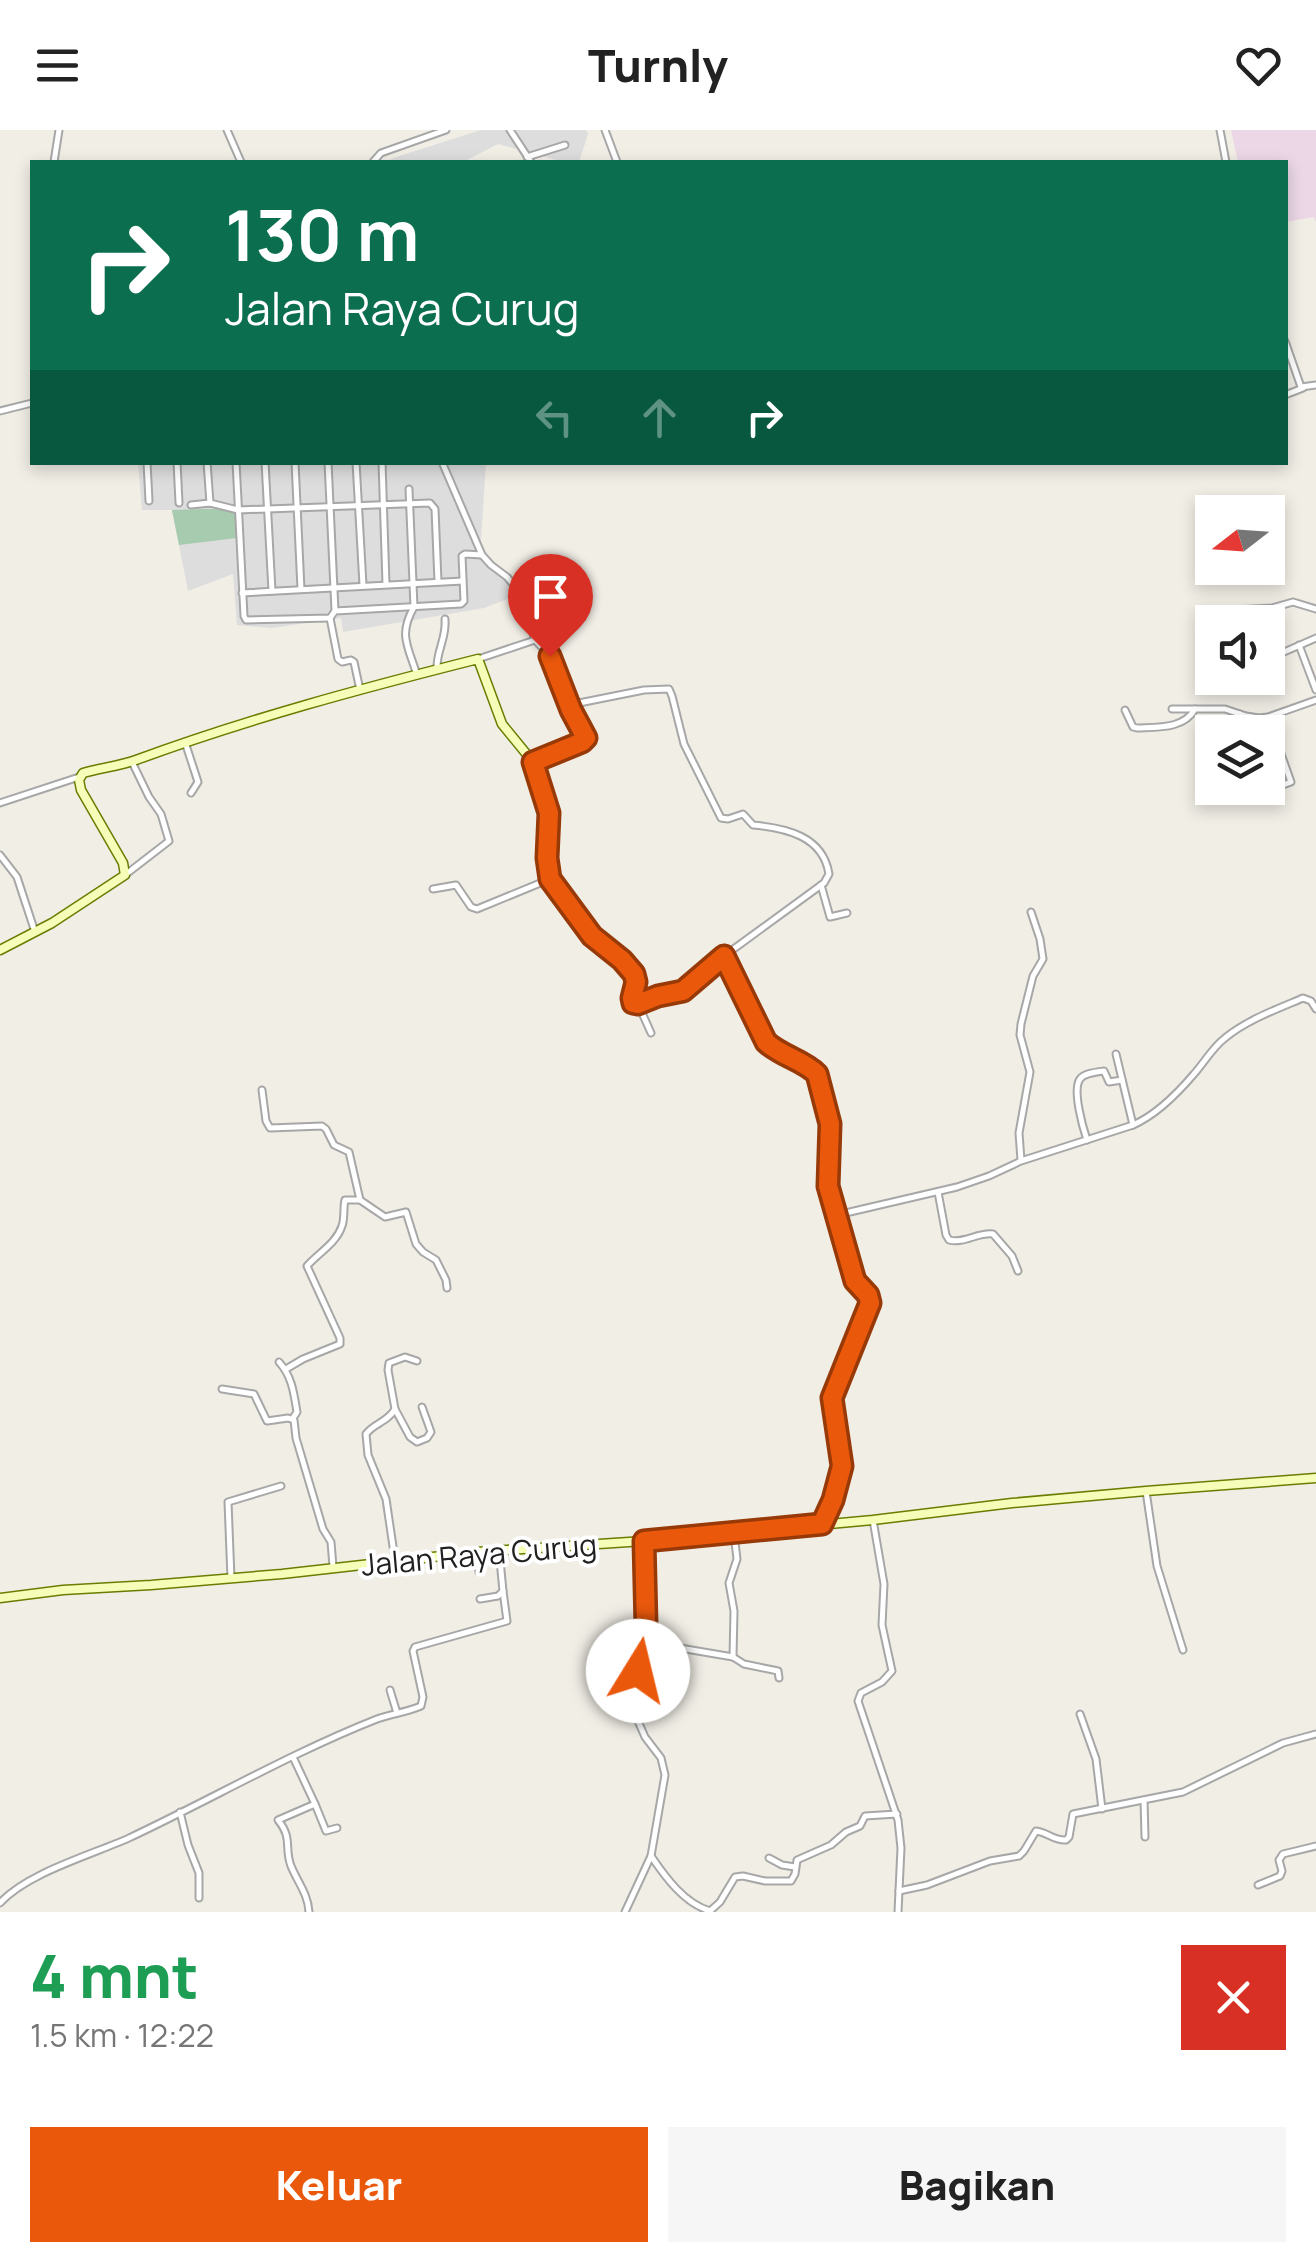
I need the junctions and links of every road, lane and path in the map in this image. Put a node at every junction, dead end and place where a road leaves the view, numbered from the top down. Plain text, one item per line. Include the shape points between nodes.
1 (59, 130) edge
2 (228, 130) edge
3 (446, 130) edge
4 (510, 130) edge
5 (605, 130) edge
6 (1220, 130) edge
7 (565, 144) dead end
8 (54, 160) edge
9 (240, 160) edge
10 (375, 160) edge
11 (529, 160) edge
12 (616, 160) edge
13 (1226, 160) edge
14 (1288, 349) edge
15 (1316, 385) edge
16 (1302, 388) junction
17 (1288, 393) edge
18 (30, 404) edge
19 (0, 412) edge
20 (146, 465) edge
21 (177, 465) edge
22 (207, 465) edge
23 (236, 465) edge
24 (266, 465) edge
25 (295, 465) edge
26 (328, 465) edge
27 (356, 465) edge
28 (382, 465) edge
29 (443, 465) edge
30 (409, 489) dead end
31 (149, 502) dead end
32 (180, 503) dead end
33 (210, 503) junction
34 (384, 504) junction
35 (409, 504) junction
36 (191, 505) dead end
37 (358, 507) junction
38 (298, 508) junction
39 (331, 508) junction
40 (268, 509) junction
41 (238, 510) junction
42 (482, 555) junction
43 (463, 581) junction
44 (438, 582) junction
45 (412, 583) junction
46 (386, 584) junction
47 (363, 585) junction
48 (333, 587) junction
49 (302, 589) junction
50 (272, 591) junction
51 (242, 592) junction
52 (1281, 605) edge
53 (414, 607) junction
54 (1316, 609) edge
55 (336, 611) junction
56 (330, 618) junction
57 (445, 619) dead end
58 (1316, 638) edge
59 (536, 640) junction
60 (1299, 646) junction
61 (1285, 652) edge
62 (478, 658) junction
63 (437, 669) junction
64 (417, 675) junction
65 (360, 690) junction
66 (1316, 690) edge
67 (1316, 700) edge
68 (569, 705) junction
69 (1172, 708) dead end
70 (1195, 708) junction
71 (1126, 710) dead end
72 (1240, 714) joint
73 (1243, 715) edge
74 (1274, 715) edge
75 (184, 742) junction
76 (132, 762) junction
77 (533, 762) junction
78 (79, 776) junction
79 (191, 792) dead end
80 (0, 803) edge
81 (0, 854) edge
82 (125, 874) junction
83 (550, 879) junction
84 (821, 885) junction
85 (433, 889) dead end
86 (1031, 912) dead end
87 (847, 914) dead end
88 (35, 932) junction
89 (0, 950) edge
90 (724, 956) junction
91 (638, 1004) junction
92 (1316, 1009) edge
93 (651, 1033) dead end
94 (1116, 1054) dead end
95 (1122, 1080) junction
96 (262, 1090) dead end
97 (1132, 1125) junction
98 (1086, 1140) junction
99 (1021, 1161) junction
100 (938, 1192) junction
101 (360, 1200) junction
102 (837, 1215) junction
103 (1018, 1271) dead end
104 (447, 1288) dead end
105 (417, 1361) dead end
106 (279, 1362) dead end
107 (286, 1369) junction
108 (222, 1389) dead end
109 (422, 1407) dead end
110 (396, 1409) junction
111 (293, 1418) junction
112 (1316, 1478) edge
113 (280, 1486) dead end
114 (1146, 1490) junction
115 (873, 1520) junction
116 (822, 1524) junction
117 (734, 1532) junction
118 (644, 1541) junction
119 (499, 1550) junction
120 (476, 1552) junction
121 (395, 1562) junction
122 (333, 1567) junction
123 (479, 1572) dead end
124 (232, 1578) junction
125 (503, 1592) junction
126 (0, 1598) edge
127 (480, 1599) dead end
128 (1182, 1650) dead end
129 (733, 1656) junction
130 (640, 1664) junction
131 (779, 1678) dead end
132 (390, 1690) dead end
133 (397, 1714) junction
134 (1080, 1714) dead end
135 (1316, 1734) edge
136 (293, 1756) junction
137 (1144, 1798) junction
138 (315, 1804) junction
139 (1102, 1810) junction
140 (180, 1812) junction
141 (897, 1814) junction
142 (337, 1828) dead end
143 (1145, 1837) dead end
144 (1316, 1846) edge
145 (650, 1856) junction
146 (769, 1858) dead end
147 (796, 1868) junction
148 (1258, 1886) dead end
149 (899, 1891) junction
150 (1, 1898) edge
151 (199, 1898) dead end
152 (710, 1911) edge
153 (309, 1912) edge
154 (625, 1912) edge
155 (898, 1912) edge

1 - 8 street
2 - 9 street
3 - 10 street
4 - 11 street
5 - 12 street
6 - 13 street
7 - 11 street
14 - 16 street
15 - 16 street
16 - 17 street
18 - 19 street
20 - 31 street
21 - 32 street
22 - 33 street
23 - 41 street
24 - 40 street
25 - 38 street
26 - 39 street
27 - 37 street
28 - 34 street
29 - 42 street
30 - 35 street
33 - 36 street
33 - 41 street
34 - 35 street
34 - 37 street
34 - 46 street
35 - 44 street via 427,502 435,509
35 - 45 street
37 - 39 street
37 - 47 street
38 - 39 street
38 - 40 street
38 - 49 street
39 - 48 street
40 - 41 street
40 - 50 street
41 - 51 street
42 - 43 street via 463,554
42 - 59 street via 522,595
43 - 44 street
43 - 53 street via 462,604
44 - 45 street
45 - 46 street
45 - 53 street
46 - 47 street
47 - 48 street
48 - 49 street
48 - 55 street
49 - 50 street
50 - 51 street
51 - 56 street via 247,621
52 - 54 street
53 - 55 street
53 - 64 street via 404,630
55 - 56 street
56 - 65 street via 338,659 353,660
57 - 63 street
58 - 60 street
59 - 62 street
59 - 68 street via 550,656
60 - 61 street
60 - 66 street
62 - 63 street
62 - 77 street via 502,724
63 - 64 street
64 - 65 street
65 - 75 street
67 - 74 street
68 - 77 street via 584,740
68 - 84 street via 668,689 684,744 718,815 724,820 743,814 753,824 806,838 829,868
69 - 70 street
70 - 71 street via 1173,726 1141,728 1133,727
70 - 72 street
72 - 73 street
75 - 76 street
75 - 79 street via 198,782
76 - 78 street
76 - 82 street via 169,841
77 - 83 street via 549,813
78 - 80 street
78 - 82 street
81 - 88 street via 17,877
82 - 88 street
83 - 85 street via 477,909 456,885
83 - 91 street via 592,936 631,970 632,1001
84 - 87 street via 830,917
84 - 90 street
86 - 99 street via 1043,959 1021,1024 1030,1072
88 - 89 street
90 - 91 street via 683,991
90 - 102 street via 766,1042 817,1074 830,1124 827,1182
91 - 93 street
92 - 97 street via 1303,998 1236,1030 1155,1112
94 - 95 street
95 - 97 street
95 - 98 street via 1109,1082 1099,1070 1078,1082
96 - 101 street via 270,1128 322,1126 334,1145 349,1152
97 - 98 street
98 - 99 street
99 - 100 street
100 - 102 street
100 - 103 street via 950,1240 990,1233
101 - 104 street via 385,1218 406,1212 416,1244 436,1260
101 - 107 street via 343,1200 342,1228 307,1266 340,1344
102 - 116 street via 856,1283 870,1303 832,1398 842,1466
105 - 110 street via 404,1357 388,1365
106 - 107 street
107 - 111 street via 298,1412
108 - 111 street via 254,1394 268,1421
109 - 110 street via 431,1432 417,1442
110 - 121 street via 366,1434 386,1499
111 - 122 street via 332,1543
112 - 114 street, Jalan Raya Curug
113 - 124 street via 228,1502
114 - 115 street, Jalan Raya Curug
114 - 128 street via 1157,1566
115 - 116 street, Jalan Raya Curug
115 - 141 street via 892,1671 858,1701
116 - 117 street, Jalan Raya Curug
117 - 118 street, Jalan Raya Curug
117 - 129 street
118 - 119 street, Jalan Raya Curug
118 - 130 street
119 - 120 street, Jalan Raya Curug
119 - 125 street
120 - 121 street, Jalan Raya Curug
120 - 123 street
121 - 122 street, Jalan Raya Curug
122 - 124 street, Jalan Raya Curug
124 - 126 street, Jalan Raya Curug
125 - 127 street
125 - 133 street via 507,1621 415,1647 423,1702
129 - 130 street via 680,1648 670,1669
129 - 131 street via 778,1671
130 - 145 street via 638,1722 665,1775
132 - 133 street
133 - 136 street
134 - 139 street via 1096,1759
135 - 137 street via 1183,1792
136 - 138 street
136 - 140 street
137 - 139 street
137 - 143 street
138 - 142 street via 326,1831
138 - 153 street via 278,1820
139 - 149 street via 1073,1814 1066,1840 1036,1831 1019,1856
140 - 150 street
140 - 151 street via 199,1873
141 - 147 street via 865,1816 831,1846 802,1856
141 - 149 street
144 - 148 street via 1283,1854 1280,1876
145 - 152 street via 680,1893
145 - 154 street
146 - 147 street
147 - 152 street via 790,1881 736,1877
149 - 155 street

